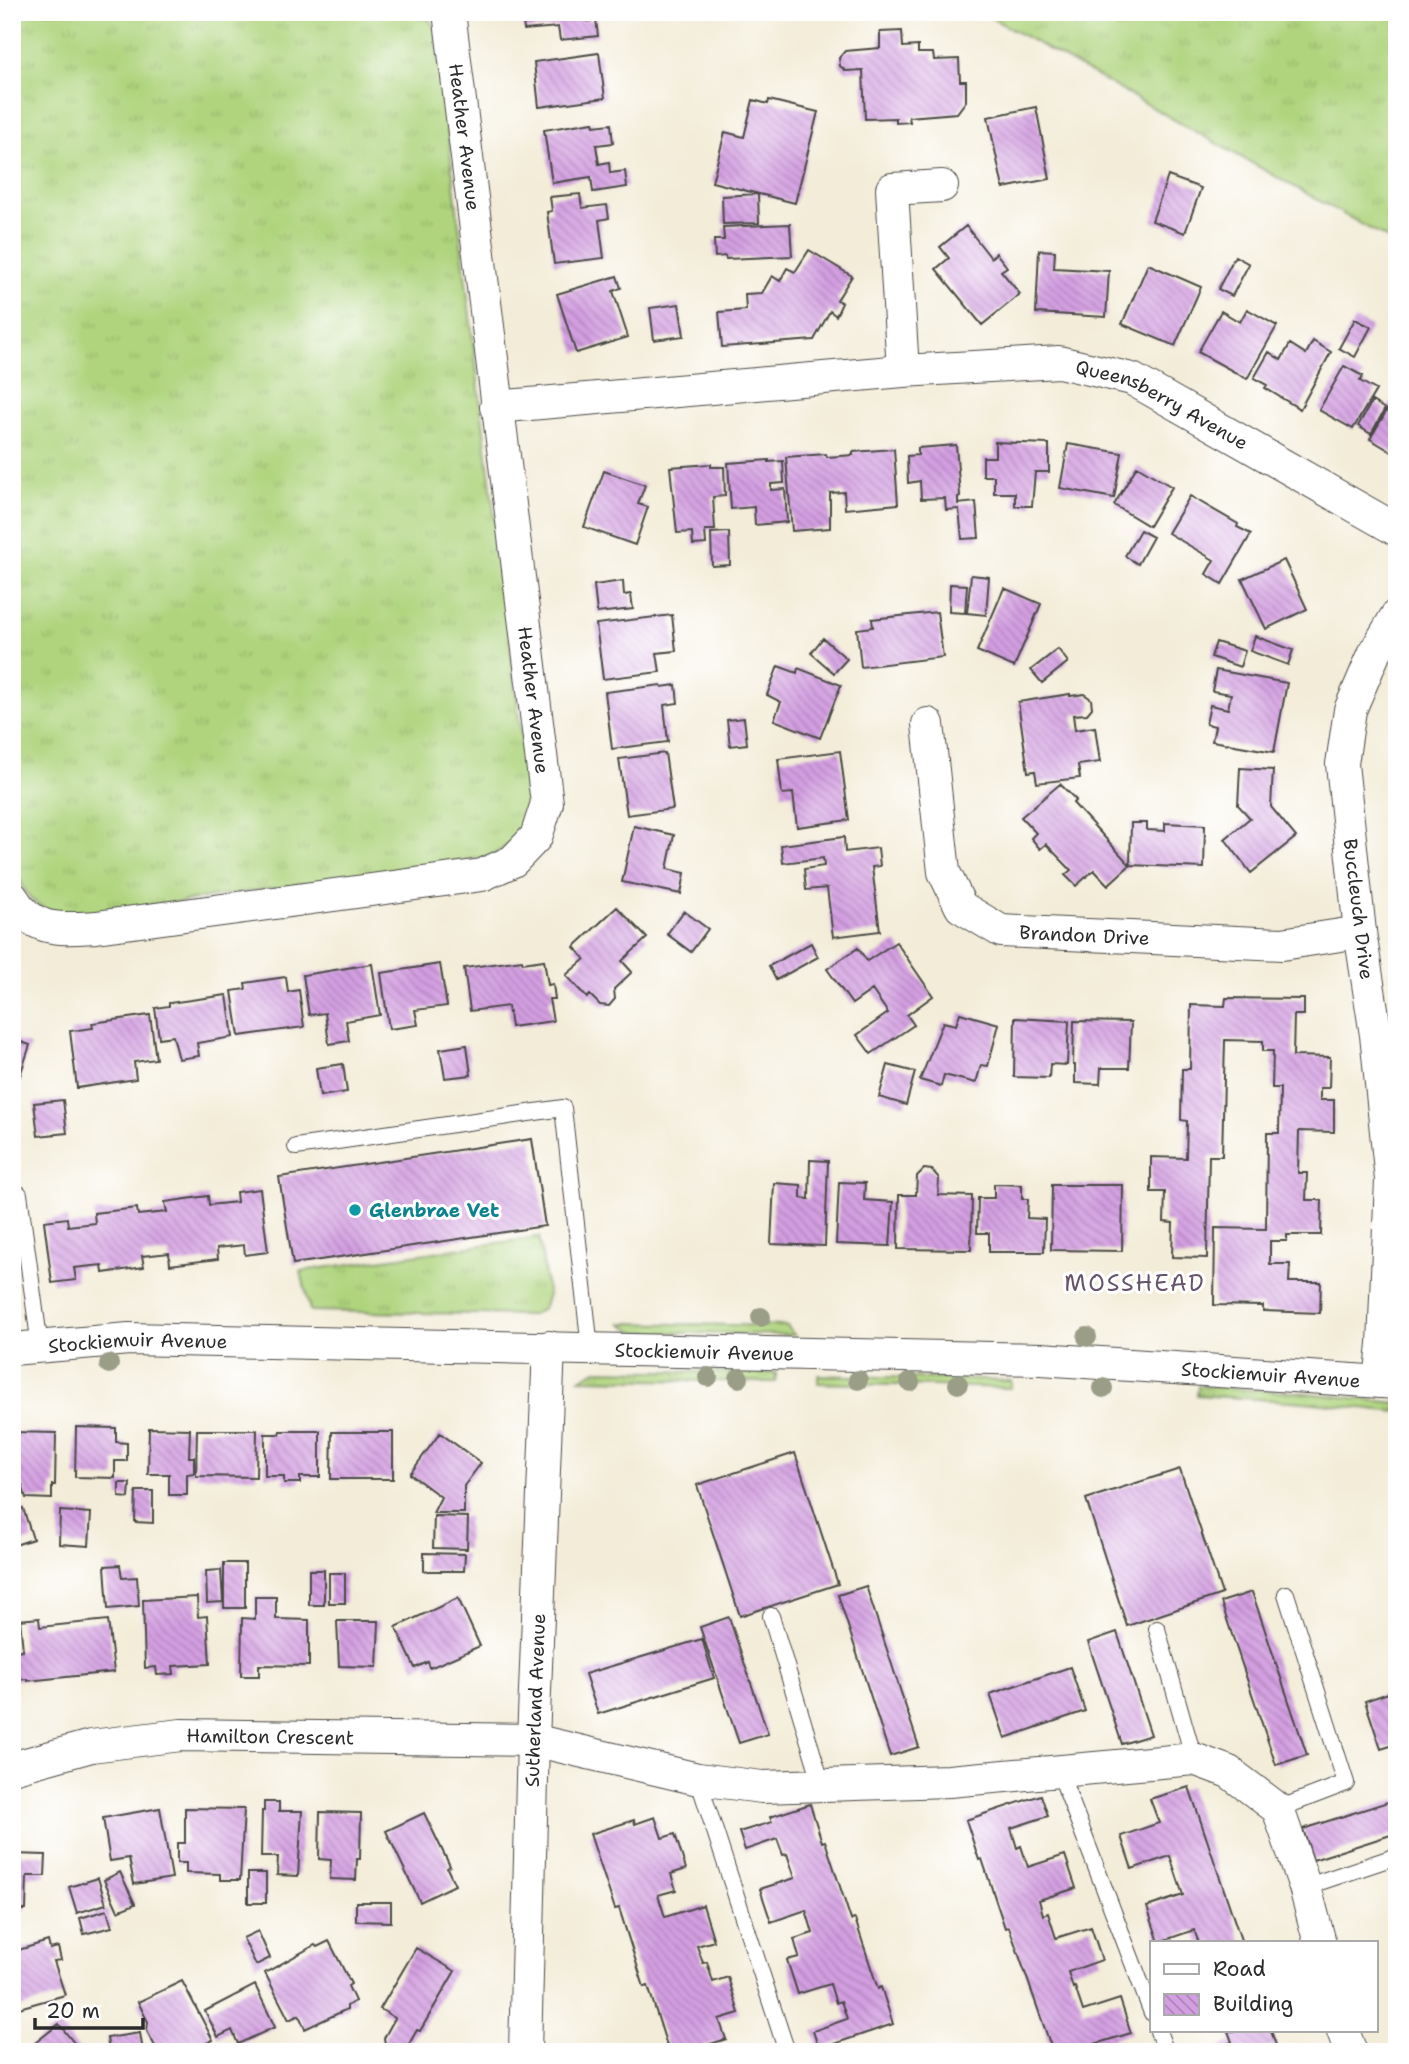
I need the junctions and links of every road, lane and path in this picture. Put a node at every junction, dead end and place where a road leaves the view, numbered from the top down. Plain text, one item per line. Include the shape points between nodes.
1 (449, 12) edge
2 (942, 186) dead end
3 (903, 371) junction
4 (496, 407) junction
5 (1397, 530) edge
6 (1397, 615) edge
7 (928, 724) dead end
8 (12, 898) edge
9 (1360, 932) junction
10 (296, 1147) dead end
11 (19, 1194) dead end
12 (26, 1348) edge
13 (550, 1348) junction
14 (590, 1348) junction
15 (1388, 1383) edge
16 (1286, 1594) dead end
17 (771, 1616) dead end
18 (1157, 1629) dead end
19 (533, 1740) junction
20 (1195, 1759) junction
21 (12, 1768) edge
22 (1060, 1773) junction
23 (698, 1779) junction
24 (822, 1785) junction
25 (1279, 1809) junction
26 (1397, 1856) edge
27 (1305, 1887) junction
28 (1319, 1941) edge
29 (1150, 2008) edge
30 (1158, 2032) edge
31 (1343, 2032) edge
32 (525, 2052) edge
33 (787, 2052) edge
34 (1166, 2052) edge
35 (1351, 2052) edge

1 - 4 street, Heather Avenue
2 - 3 street via 892,189
3 - 4 street, Queensberry Avenue
3 - 5 street, Queensberry Avenue via 1059,362 1132,379
4 - 8 street, Heather Avenue via 547,803 536,837 513,861 482,875 96,927 53,929 34,922
6 - 9 street, Buccleuch Drive via 1350,710 1342,764
7 - 9 street, Brandon Drive via 944,872 961,907 1001,931 1282,944
9 - 15 street, Buccleuch Drive via 1391,1180 1384,1344
10 - 14 lane via 563,1108
11 - 12 lane
12 - 13 street, Stockiemuir Avenue via 129,1339
13 - 14 street, Stockiemuir Avenue
13 - 19 street, Sutherland Avenue
14 - 15 street, Stockiemuir Avenue via 1041,1359
16 - 25 lane via 1346,1783
17 - 24 lane
18 - 20 lane
19 - 21 street, Hamilton Crescent via 181,1735 91,1746
19 - 23 street, Hamilton Crescent
19 - 32 street, Sutherland Avenue
20 - 22 street, Hamilton Crescent
20 - 25 street via 1229,1772
22 - 24 street, Hamilton Crescent
22 - 29 lane
23 - 24 street, Hamilton Crescent via 762,1787
23 - 33 lane
25 - 27 street
26 - 27 lane
27 - 28 street
30 - 34 lane
31 - 35 street

